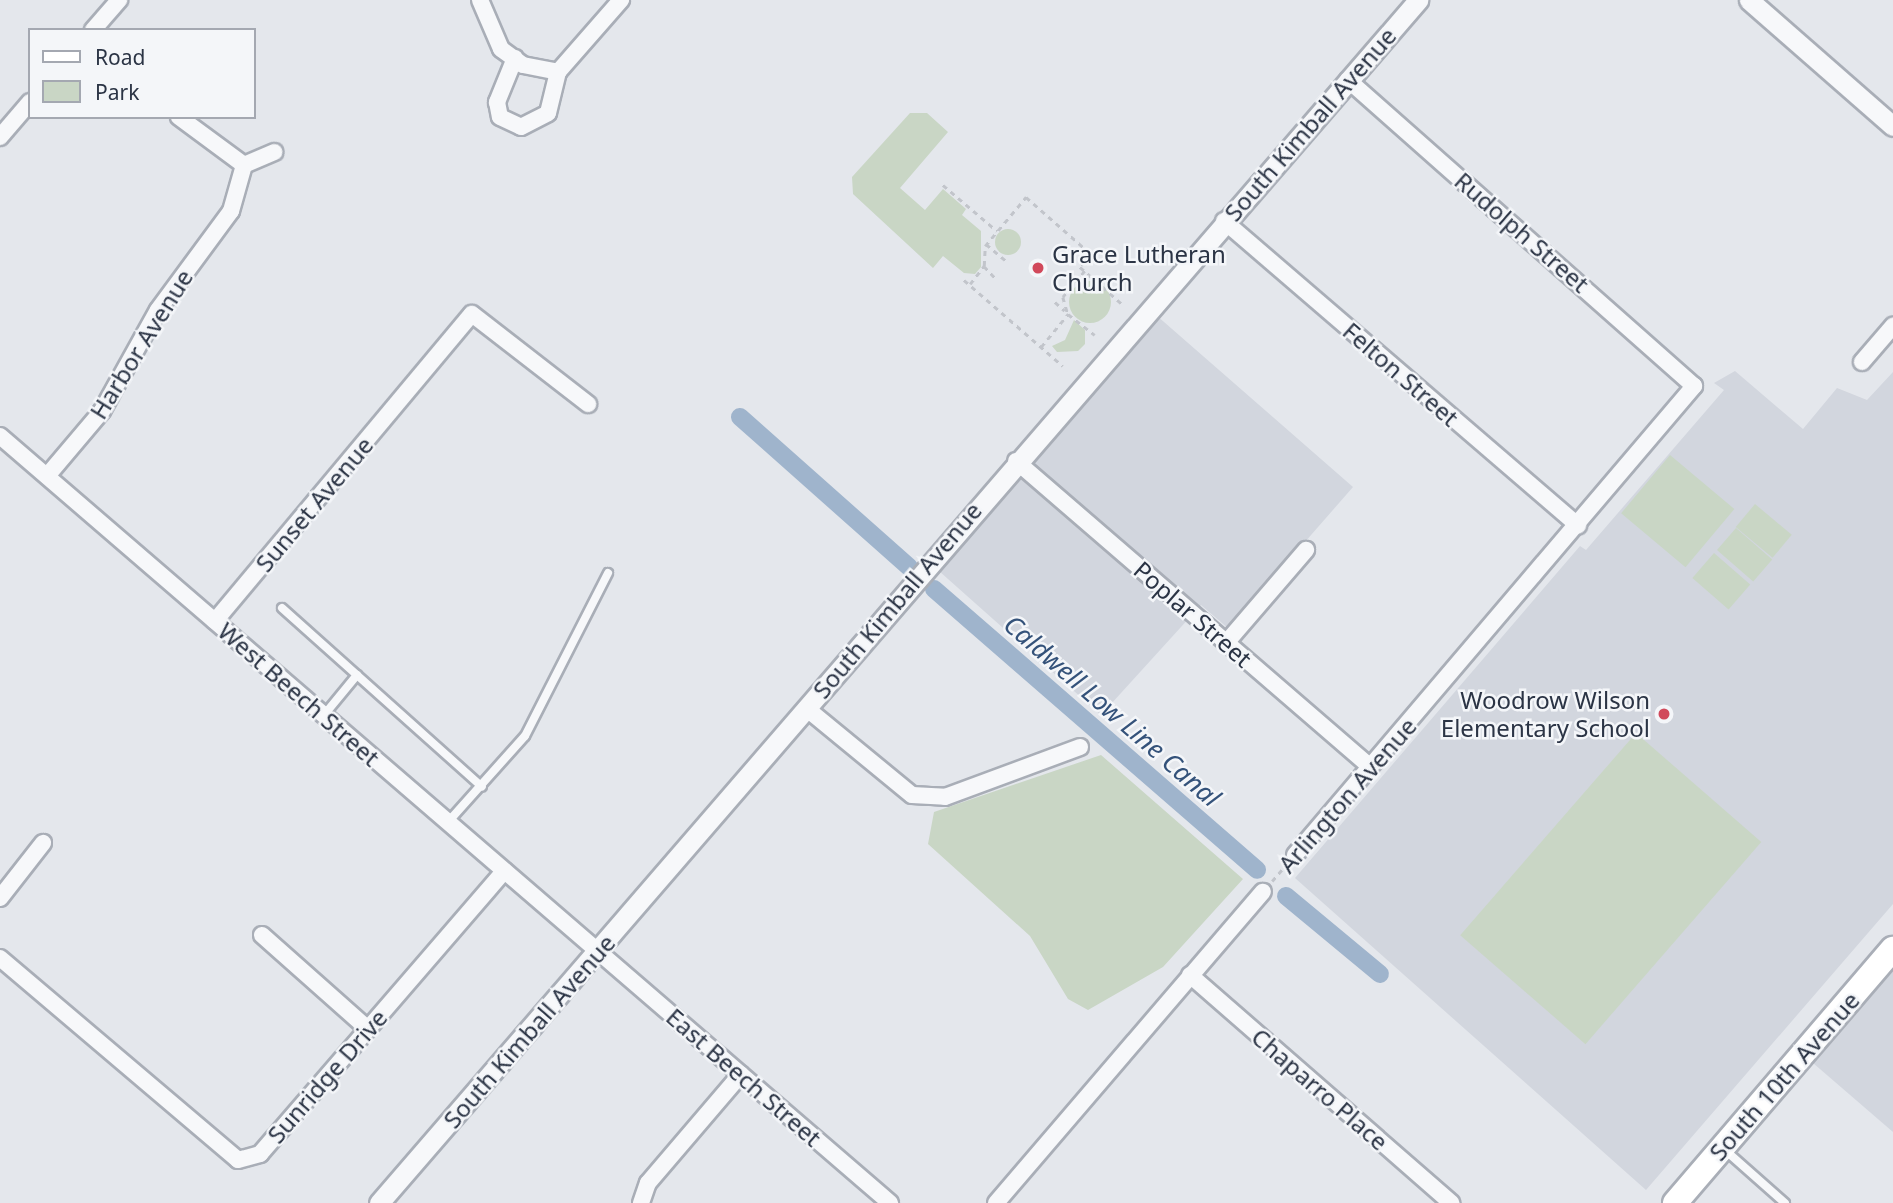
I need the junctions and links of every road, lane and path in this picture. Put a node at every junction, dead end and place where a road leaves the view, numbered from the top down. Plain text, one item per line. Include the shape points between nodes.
1 (119, 0) edge
2 (480, 0) edge
3 (621, 0) edge
4 (1418, 0) edge
5 (1749, 0) edge
6 (95, 28) edge
7 (515, 58) junction
8 (558, 72) junction
9 (1348, 80) junction
10 (28, 104) edge
11 (182, 119) edge
12 (1893, 126) edge
13 (0, 137) edge
14 (274, 152) dead end
15 (244, 165) junction
16 (943, 185) dead end
17 (1224, 221) junction
18 (997, 231) junction
19 (986, 244) junction
20 (1006, 261) dead end
21 (984, 267) junction
22 (1085, 271) junction
23 (964, 279) dead end
24 (997, 280) dead end
25 (970, 284) junction
26 (1055, 302) dead end
27 (1122, 304) dead end
28 (1067, 312) junction
29 (1893, 326) edge
30 (1095, 335) dead end
31 (1041, 347) junction
32 (1862, 362) dead end
33 (1063, 366) dead end
34 (1694, 386) joint
35 (588, 404) dead end
36 (0, 436) edge
37 (1016, 461) junction
38 (47, 476) junction
39 (1578, 526) junction
40 (1306, 550) dead end
41 (608, 573) dead end
42 (282, 608) dead end
43 (215, 621) junction
44 (1226, 643) junction
45 (357, 675) junction
46 (806, 708) junction
47 (324, 715) junction
48 (1080, 747) dead end
49 (1370, 767) junction
50 (482, 787) junction
51 (448, 822) junction
52 (43, 843) dead end
53 (1295, 855) joint
54 (504, 871) junction
55 (1263, 891) joint
56 (0, 898) edge
57 (262, 934) dead end
58 (1893, 949) edge
59 (598, 952) junction
60 (0, 958) edge
61 (1190, 975) junction
62 (368, 1029) junction
63 (741, 1074) junction
64 (1723, 1148) junction
65 (379, 1203) edge
66 (641, 1203) edge
67 (890, 1203) edge
68 (996, 1203) edge
69 (1451, 1203) edge
70 (1675, 1203) edge
71 (1785, 1203) edge

1 - 6 street
2 - 7 street via 501,49
3 - 8 street
4 - 9 street, South Kimball Avenue
5 - 12 street
7 - 8 street
7 - 8 street via 500,82 497,102 509,124 537,123 548,113
9 - 17 street, South Kimball Avenue
9 - 34 street, Rudolph Street
10 - 13 street
11 - 15 street
14 - 15 street
15 - 38 street, Harbor Avenue via 231,211 158,310 102,411
16 - 18 path
17 - 37 street, South Kimball Avenue
17 - 39 street, Felton Street
18 - 19 path
18 - 22 path via 1026,197 1091,254 1080,267
19 - 20 path
19 - 21 path
21 - 24 path
21 - 25 path
22 - 27 path
22 - 28 path via 1063,297
23 - 25 path
25 - 31 path
26 - 28 path
28 - 30 path
28 - 31 path
29 - 32 street
31 - 33 path
34 - 39 street, Arlington Avenue
35 - 43 street, Sunset Avenue via 472,314
36 - 38 street, West Beech Street
37 - 44 street, Poplar Street
37 - 46 street, South Kimball Avenue
38 - 43 street, West Beech Street
39 - 49 street, Arlington Avenue
40 - 44 street
41 - 50 lane via 525,736
42 - 45 lane
43 - 47 street, West Beech Street
44 - 49 street, Poplar Street
45 - 47 lane
45 - 50 lane
46 - 48 street via 912,795 944,797
46 - 59 street, South Kimball Avenue
47 - 51 street, West Beech Street
49 - 53 street, Arlington Avenue
50 - 51 lane
51 - 54 street, West Beech Street
52 - 56 street
53 - 55 path, Arlington Avenue
54 - 59 street, West Beech Street
54 - 62 street, Sunridge Drive
55 - 61 street, Arlington Avenue
57 - 62 street
58 - 64 main road, South 10th Avenue
59 - 63 street, East Beech Street
59 - 65 street, South Kimball Avenue
60 - 62 street, Sunridge Drive via 237,1160 260,1154
61 - 68 street, Arlington Avenue
61 - 69 street, Chaparro Place
63 - 66 street via 648,1183
63 - 67 street, East Beech Street
64 - 70 main road, South 10th Avenue
64 - 71 lane

